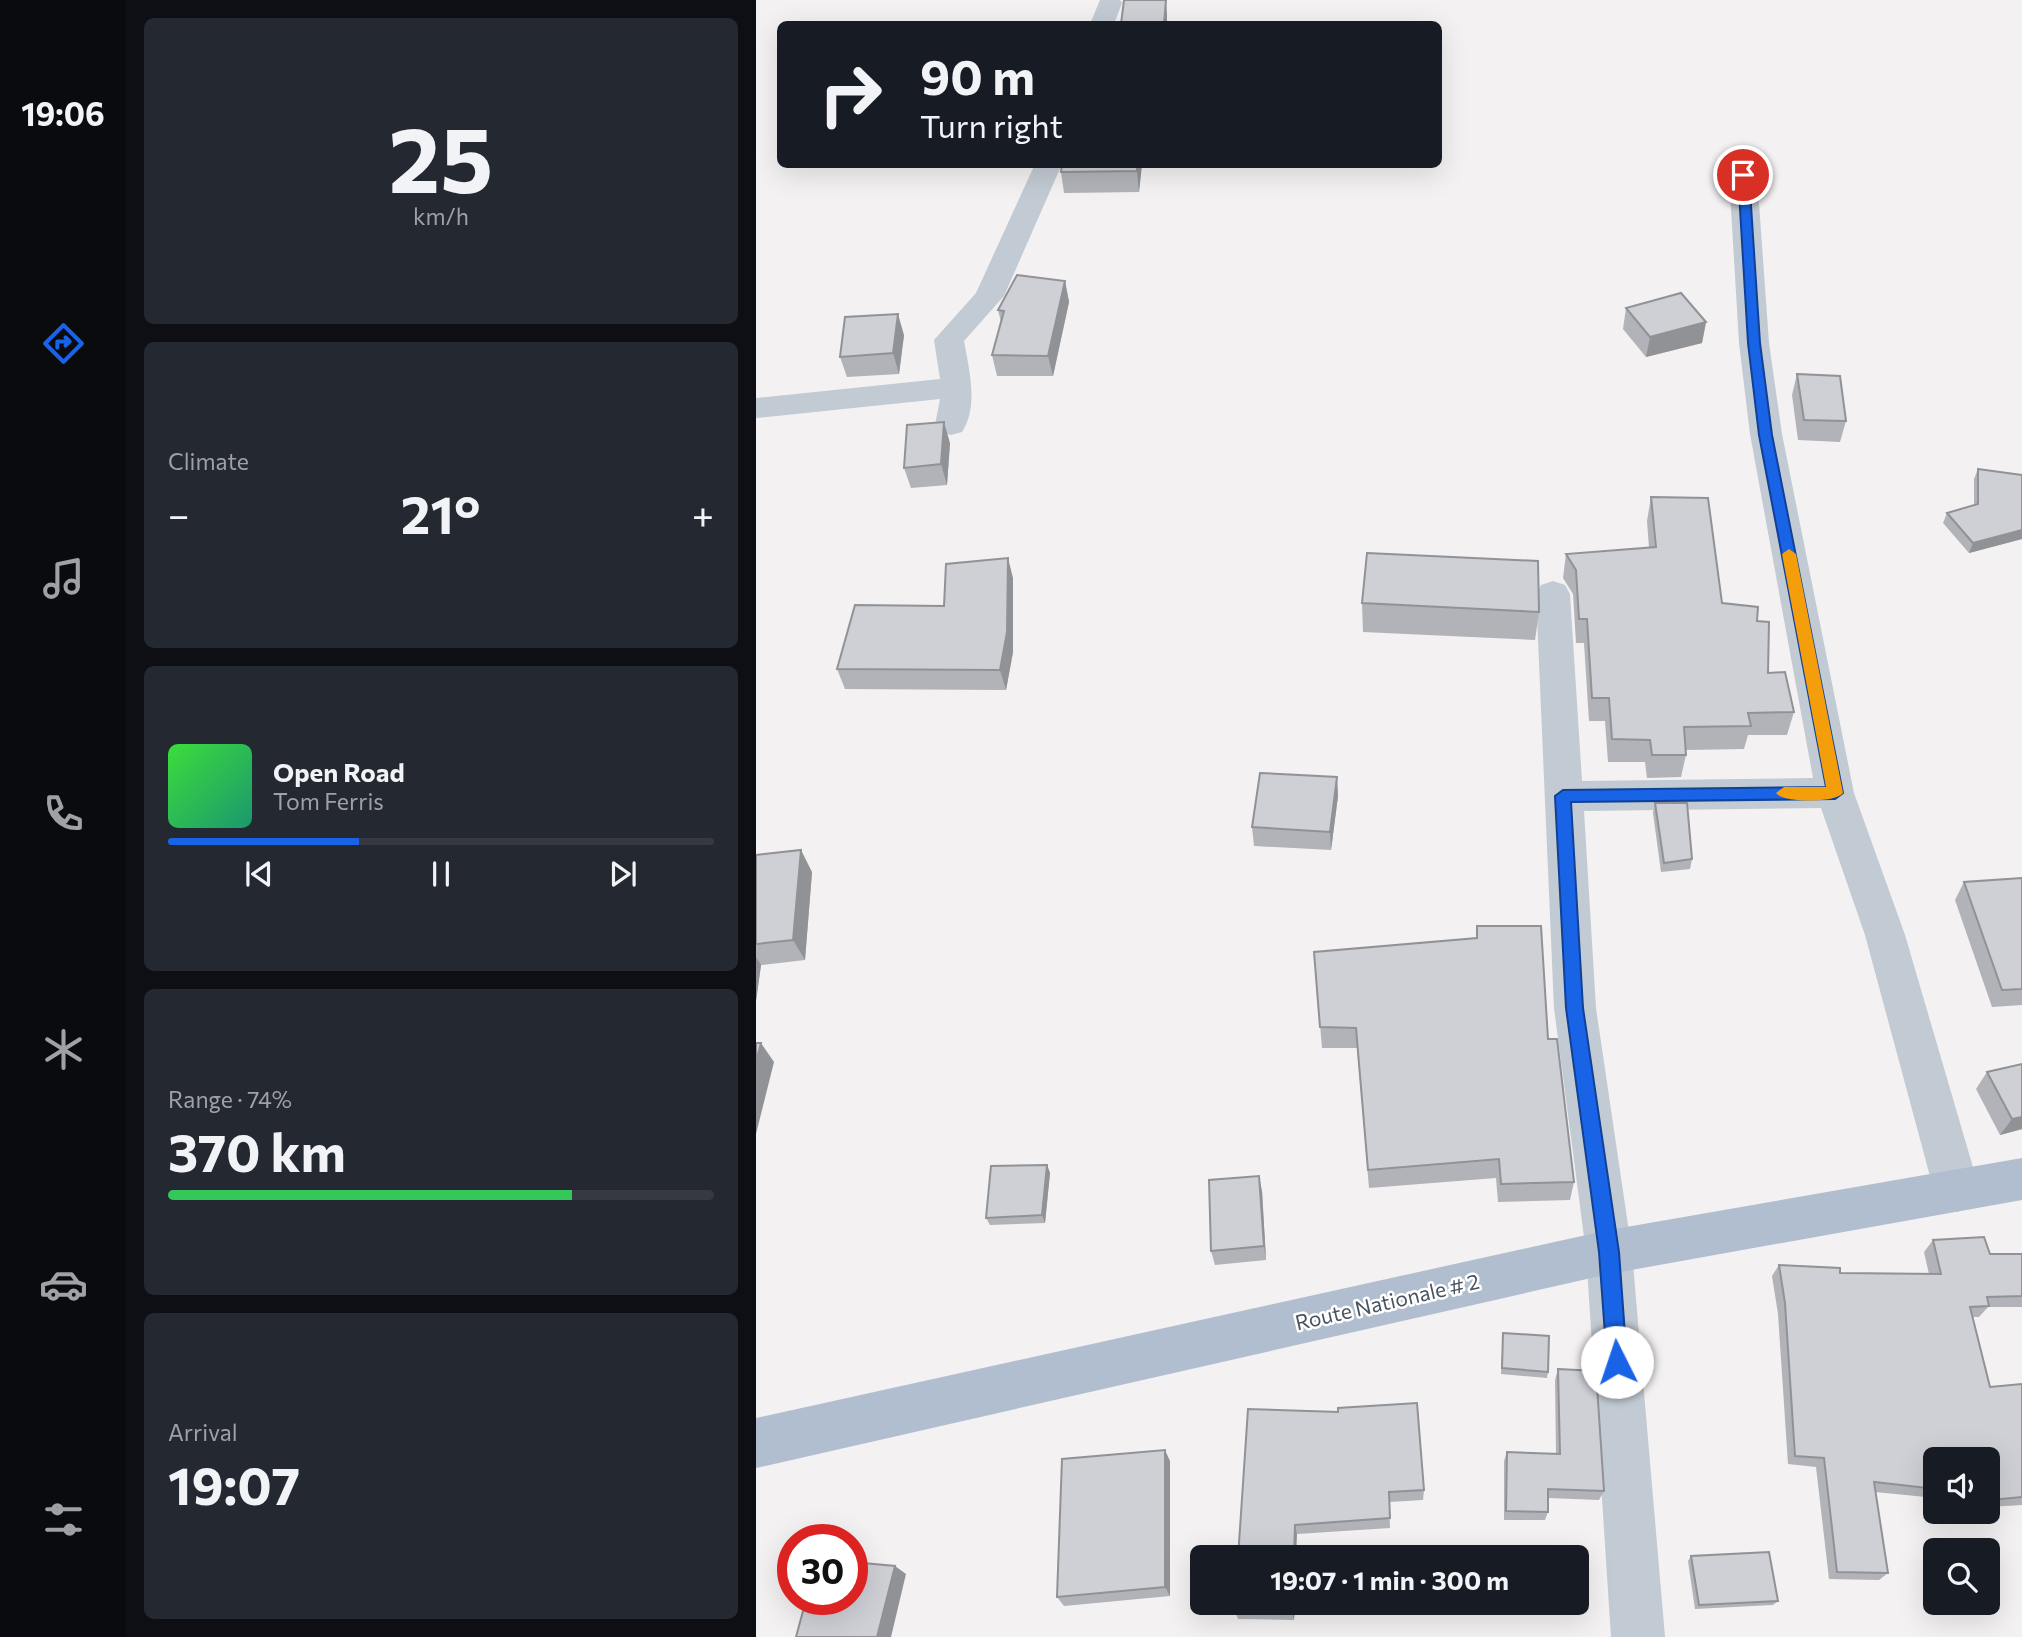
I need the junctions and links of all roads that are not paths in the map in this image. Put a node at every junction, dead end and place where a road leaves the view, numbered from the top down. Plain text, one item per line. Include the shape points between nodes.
1 (1047, 168) edge
2 (1743, 175) dead end
3 (957, 387) junction
4 (756, 408) edge
5 (951, 425) dead end
6 (1553, 594) dead end
7 (1835, 793) junction
8 (1563, 796) junction
9 (2022, 1179) edge
10 (1957, 1191) junction
11 (1609, 1252) junction
12 (756, 1443) edge
13 (1638, 1637) edge

1 - 3 street via 989,296 949,340
2 - 7 street via 1754,343 1766,435
3 - 4 street
3 - 5 street
6 - 8 street
7 - 8 street
7 - 10 street via 1885,935
8 - 11 street via 1575,1008
9 - 10 main road, Route Nationale # 2
10 - 11 main road, Route Nationale # 2
11 - 12 main road, Route Nationale # 2
11 - 13 street

